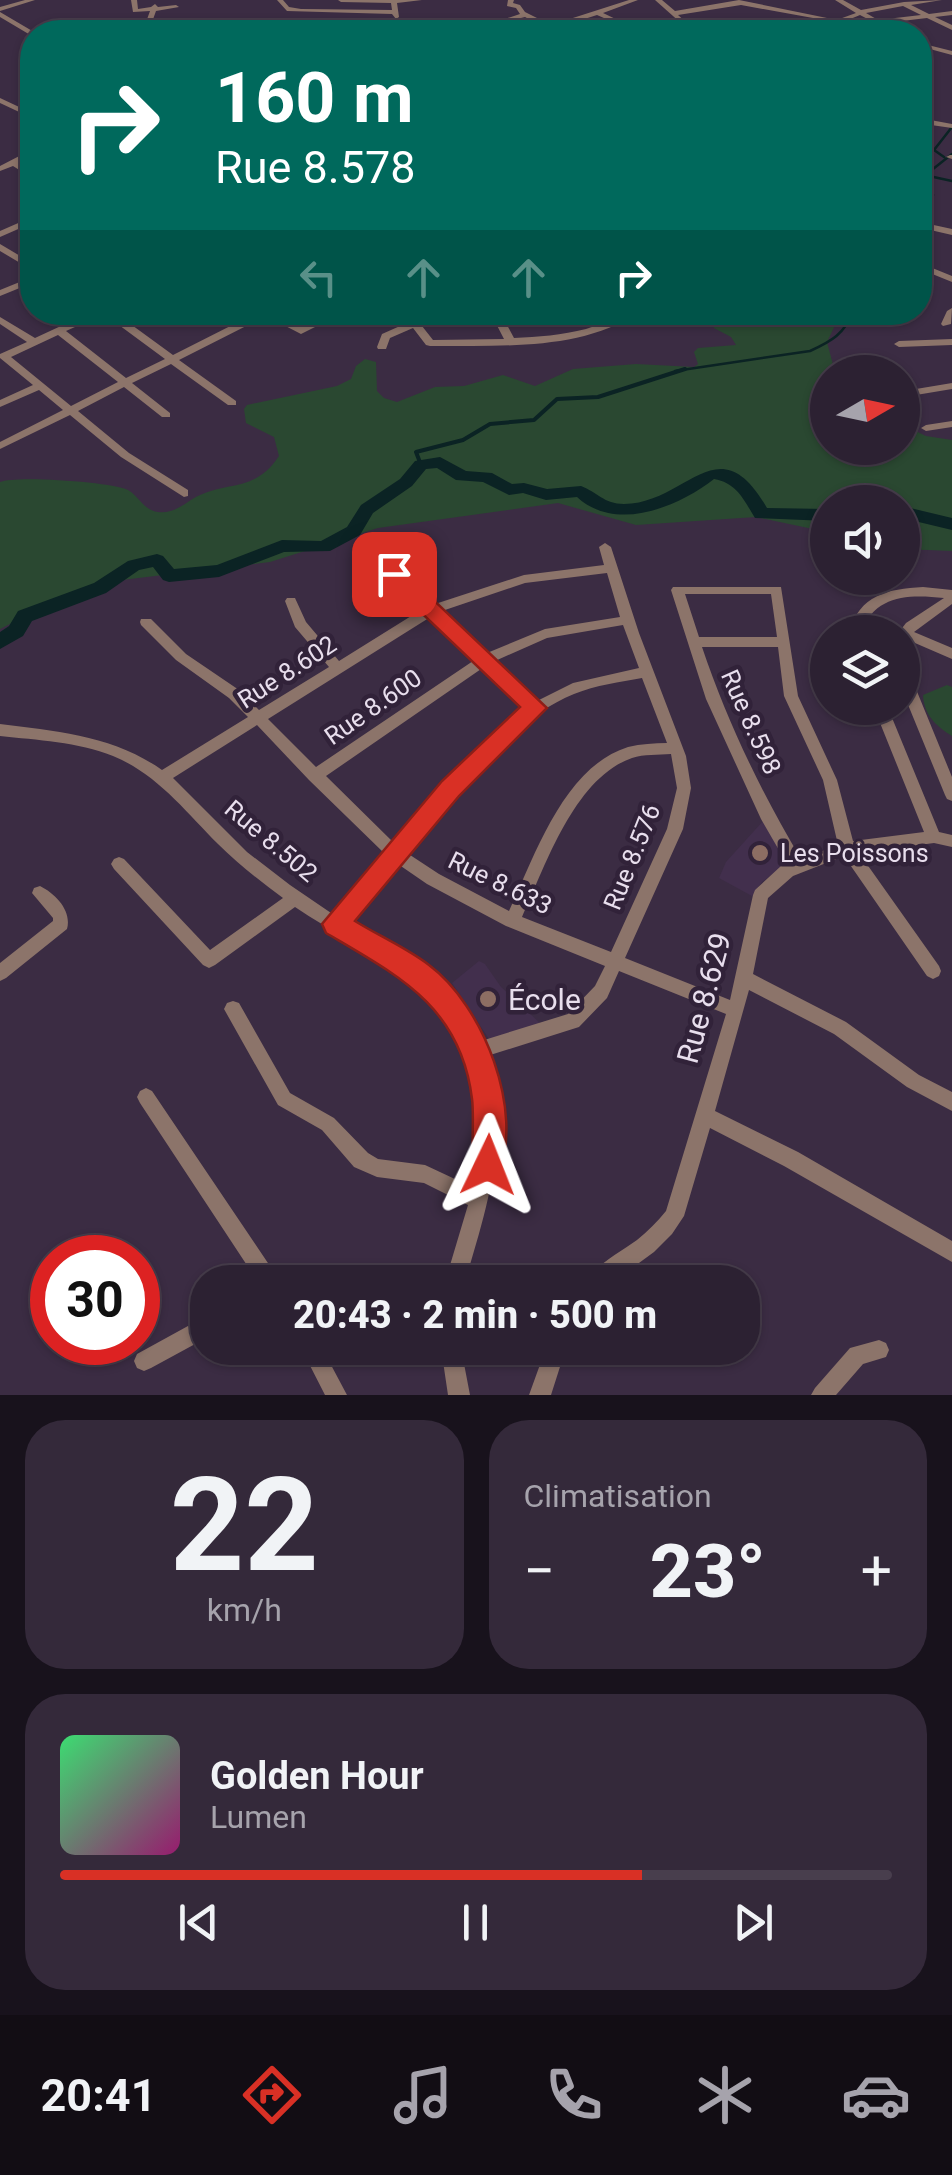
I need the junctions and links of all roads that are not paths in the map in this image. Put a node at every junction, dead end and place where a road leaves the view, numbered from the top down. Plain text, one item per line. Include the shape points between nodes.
1 (32, 0) edge
2 (134, 0) edge
3 (279, 0) edge
4 (340, 0) edge
5 (419, 0) edge
6 (592, 0) edge
7 (635, 0) edge
8 (658, 0) edge
9 (838, 0) edge
10 (940, 0) edge
11 (394, 1) edge
12 (510, 2) edge
13 (737, 2) edge
14 (156, 4) edge
15 (495, 4) dead end
16 (904, 4) junction
17 (617, 6) junction
18 (176, 7) dead end
19 (0, 11) edge
20 (396, 12) junction
21 (598, 12) junction
22 (676, 12) junction
23 (863, 12) junction
24 (952, 13) edge
25 (525, 15) junction
26 (926, 16) junction
27 (824, 18) dead end
28 (396, 20) edge
29 (508, 20) edge
30 (535, 20) edge
31 (575, 20) edge
32 (615, 20) edge
33 (683, 20) edge
34 (842, 20) edge
35 (874, 20) edge
36 (893, 20) edge
37 (952, 31) edge
38 (939, 37) dead end
39 (20, 158) edge
40 (12, 162) junction
41 (20, 168) edge
42 (0, 169) edge
43 (952, 311) edge
44 (0, 320) edge
45 (946, 324) dead end
46 (73, 325) edge
47 (121, 325) edge
48 (240, 325) edge
49 (290, 325) edge
50 (314, 325) edge
51 (410, 325) edge
52 (417, 325) edge
53 (502, 325) edge
54 (610, 325) edge
55 (59, 331) junction
56 (510, 341) junction
57 (35, 342) junction
58 (952, 342) edge
59 (898, 344) dead end
60 (382, 347) dead end
61 (171, 360) junction
62 (126, 383) junction
63 (40, 385) junction
64 (952, 386) edge
65 (920, 391) edge
66 (232, 403) dead end
67 (0, 404) edge
68 (72, 410) junction
69 (166, 415) dead end
70 (952, 424) edge
71 (926, 428) dead end
72 (0, 446) edge
73 (184, 493) dead end
74 (605, 547) dead end
75 (612, 568) junction
76 (378, 575) dead end
77 (952, 596) edge
78 (291, 600) dead end
79 (431, 610) junction
80 (864, 615) edge
81 (628, 620) junction
82 (146, 622) dead end
83 (920, 623) edge
84 (695, 642) junction
85 (783, 642) junction
86 (920, 642) edge
87 (952, 654) edge
88 (484, 660) junction
89 (337, 667) junction
90 (646, 672) junction
91 (536, 708) junction
92 (920, 716) edge
93 (256, 719) junction
94 (889, 725) edge
95 (0, 730) edge
96 (676, 748) junction
97 (314, 776) junction
98 (163, 777) junction
99 (952, 794) edge
100 (943, 839) edge
101 (847, 848) junction
102 (394, 852) junction
103 (118, 864) dead end
104 (797, 866) junction
105 (40, 893) dead end
106 (295, 898) junction
107 (512, 921) junction
108 (336, 924) junction
109 (614, 962) junction
110 (933, 971) dead end
111 (0, 973) edge
112 (744, 979) junction
113 (233, 1009) dead end
114 (736, 1010) junction
115 (477, 1051) junction
116 (146, 1097) dead end
117 (952, 1102) edge
118 (704, 1116) junction
119 (478, 1200) junction
120 (952, 1252) edge
121 (258, 1265) edge
122 (460, 1265) edge
123 (619, 1265) edge
124 (190, 1335) edge
125 (879, 1350) dead end
126 (160, 1351) edge
127 (320, 1365) edge
128 (454, 1365) edge
129 (550, 1365) edge
130 (336, 1395) edge
131 (459, 1395) edge
132 (540, 1395) edge
133 (822, 1395) edge

1 - 19 street
2 - 14 street via 135,11
3 - 20 street via 300,12
4 - 11 street
5 - 11 street
6 - 17 street
7 - 17 street
8 - 22 street
9 - 23 street
10 - 16 street
11 - 20 street
12 - 15 street
12 - 25 street
13 - 22 street
13 - 27 street
14 - 18 street
16 - 23 street
16 - 26 street
17 - 21 street
20 - 28 street
21 - 31 street
21 - 32 street
22 - 33 street
23 - 34 street
23 - 35 street
24 - 26 street
25 - 29 street
25 - 30 street
26 - 36 street
26 - 37 street
37 - 38 street
39 - 40 street
40 - 41 street
40 - 42 street
43 - 45 street
44 - 57 street
46 - 55 street
47 - 61 street
48 - 61 street
49 - 50 street via 301,331
51 - 60 street via 386,336
52 - 56 street via 430,343
53 - 56 street
54 - 56 street
55 - 57 street
55 - 62 street
57 - 63 street via 4,356
58 - 59 street
61 - 62 street
61 - 66 street
62 - 68 street
62 - 69 street
63 - 67 street
63 - 68 street
64 - 65 street
68 - 72 street
68 - 73 street
70 - 71 street
74 - 75 street, Rue 8.576
75 - 79 street, Rue 8.602 via 524,579
75 - 81 street, Rue 8.576
76 - 79 street via 394,574
77 - 80 street via 879,599
77 - 83 street
78 - 89 street via 300,624
79 - 88 street
79 - 89 street, Rue 8.602
81 - 88 street, Rue 8.600 via 546,634
81 - 90 street, Rue 8.576
82 - 93 street, Rue 8.633
84 - 85 street
84 - 85 street, Rue 8.598 via 677,590 777,590
84 - 104 street, Rue 8.598 via 713,699
85 - 101 street via 791,696 830,780
86 - 87 street
88 - 91 street
88 - 97 street, Rue 8.600
89 - 93 street, Rue 8.602
90 - 91 street via 579,686
90 - 96 street, Rue 8.576
91 - 102 street via 513,724
92 - 99 street
93 - 97 street, Rue 8.633
93 - 98 street, Rue 8.602
94 - 100 street
95 - 98 street, Rue 8.502 via 114,750
96 - 107 street via 630,752 599,769 557,827
96 - 109 street, Rue 8.576 via 684,788 675,829
97 - 102 street, Rue 8.633
98 - 106 street, Rue 8.502 via 233,849
100 - 101 street, Rue 8.629
101 - 104 street, Rue 8.629
101 - 110 street
102 - 107 street, Rue 8.633
102 - 108 street
103 - 106 street via 209,960
104 - 112 street, Rue 8.629 via 761,895
105 - 111 street via 61,915 61,924
106 - 108 street, Rue 8.502
107 - 109 street, Rue 8.633
108 - 115 street, Rue 8.502 via 432,984
109 - 114 street, Rue 8.633
109 - 115 street, Rue 8.576 via 601,992 573,1022
112 - 114 street, Rue 8.629
112 - 117 street via 840,1028
113 - 119 street via 284,1099 328,1124 361,1160 425,1174
114 - 118 street, Rue 8.629
115 - 119 street, Rue 8.502 via 491,1133
116 - 121 street
118 - 120 street
118 - 123 street, Rue 8.629 via 674,1216 654,1243
119 - 122 street, Rue 8.502
124 - 126 street
125 - 133 street via 857,1356
127 - 130 street
128 - 131 street
129 - 132 street

